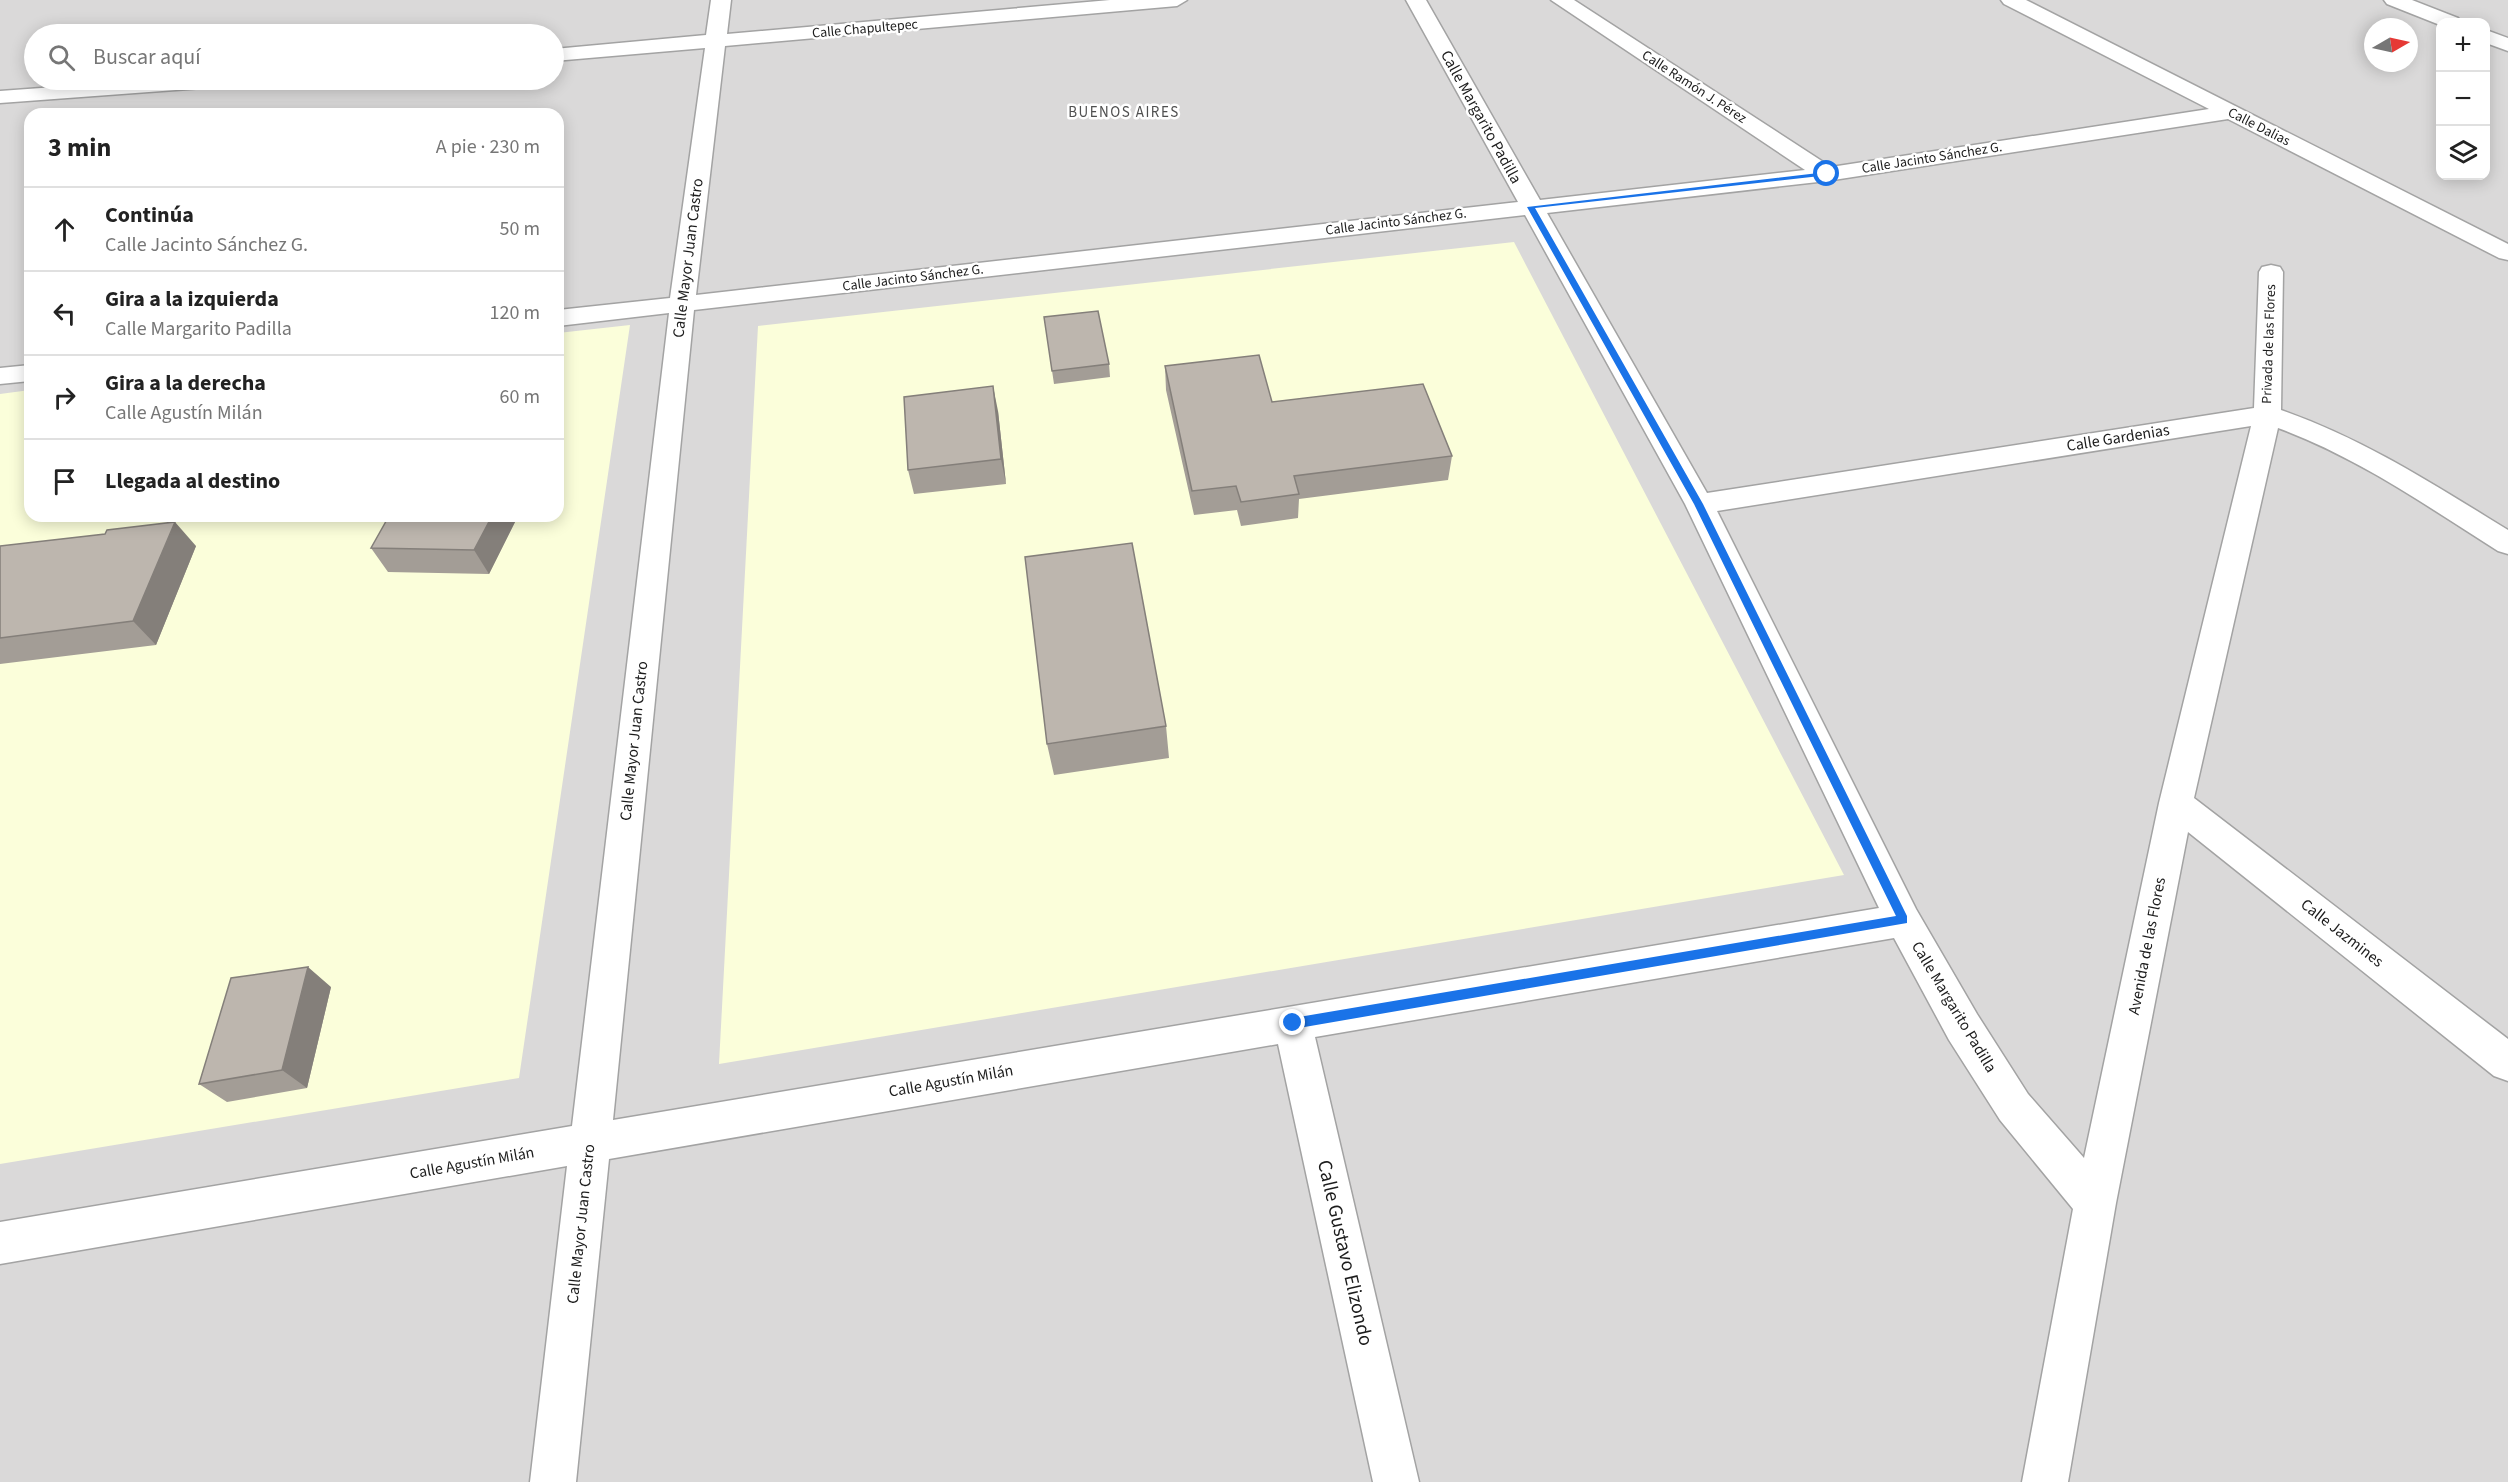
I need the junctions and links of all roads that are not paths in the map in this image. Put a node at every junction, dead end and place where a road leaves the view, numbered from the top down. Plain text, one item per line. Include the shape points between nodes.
1 (721, 0) edge
2 (1177, 0) edge
3 (1416, 0) edge
4 (1561, 0) edge
5 (2011, 0) edge
6 (2394, 0) edge
7 (2441, 18) edge
8 (2490, 38) edge
9 (715, 43) junction
10 (2508, 45) edge
11 (564, 54) edge
12 (95, 90) edge
13 (0, 97) edge
14 (2231, 112) junction
15 (1827, 174) junction
16 (1531, 207) junction
17 (2508, 253) edge
18 (2271, 272) dead end
19 (682, 305) junction
20 (564, 317) edge
21 (24, 374) edge
22 (0, 376) edge
23 (2267, 415) junction
24 (1699, 504) junction
25 (2508, 544) edge
26 (2176, 803) junction
27 (1903, 920) junction
28 (1293, 1023) junction
29 (2508, 1063) edge
30 (590, 1143) junction
31 (2095, 1203) junction
32 (0, 1243) edge
33 (2051, 1478) edge
34 (554, 1482) edge
35 (1396, 1482) edge

1 - 9 street, Calle Mayor Juan Castro
2 - 9 street, Calle Chapultepec
3 - 16 street, Calle Margarito Padilla
4 - 15 street, Calle Ramón J. Pérez
5 - 14 street, Calle Dalias
6 - 7 street
8 - 10 street
9 - 11 street, Calle Chapultepec
9 - 19 street, Calle Mayor Juan Castro
12 - 13 street
14 - 15 street, Calle Jacinto Sánchez G.
14 - 17 street, Calle Dalias
15 - 16 street, Calle Jacinto Sánchez G.
16 - 19 street, Calle Jacinto Sánchez G.
16 - 24 street, Calle Margarito Padilla
18 - 23 street, Privada de las Flores
19 - 20 street, Calle Jacinto Sánchez G.
19 - 30 street, Calle Mayor Juan Castro
21 - 22 street
23 - 24 street, Calle Gardenias
23 - 25 street, Calle Gardenias via 2321,434 2405,479
23 - 26 street, Avenida de las Flores
24 - 27 street, Calle Margarito Padilla
26 - 29 street, Calle Jazmines
26 - 31 street, Avenida de las Flores
27 - 28 street, Calle Agustín Milán
27 - 31 street, Calle Margarito Padilla via 2014,1107
28 - 30 street, Calle Agustín Milán
28 - 35 street, Calle Gustavo Elizondo
30 - 32 street, Calle Agustín Milán
30 - 34 street, Calle Mayor Juan Castro
31 - 33 street, Avenida de las Flores

